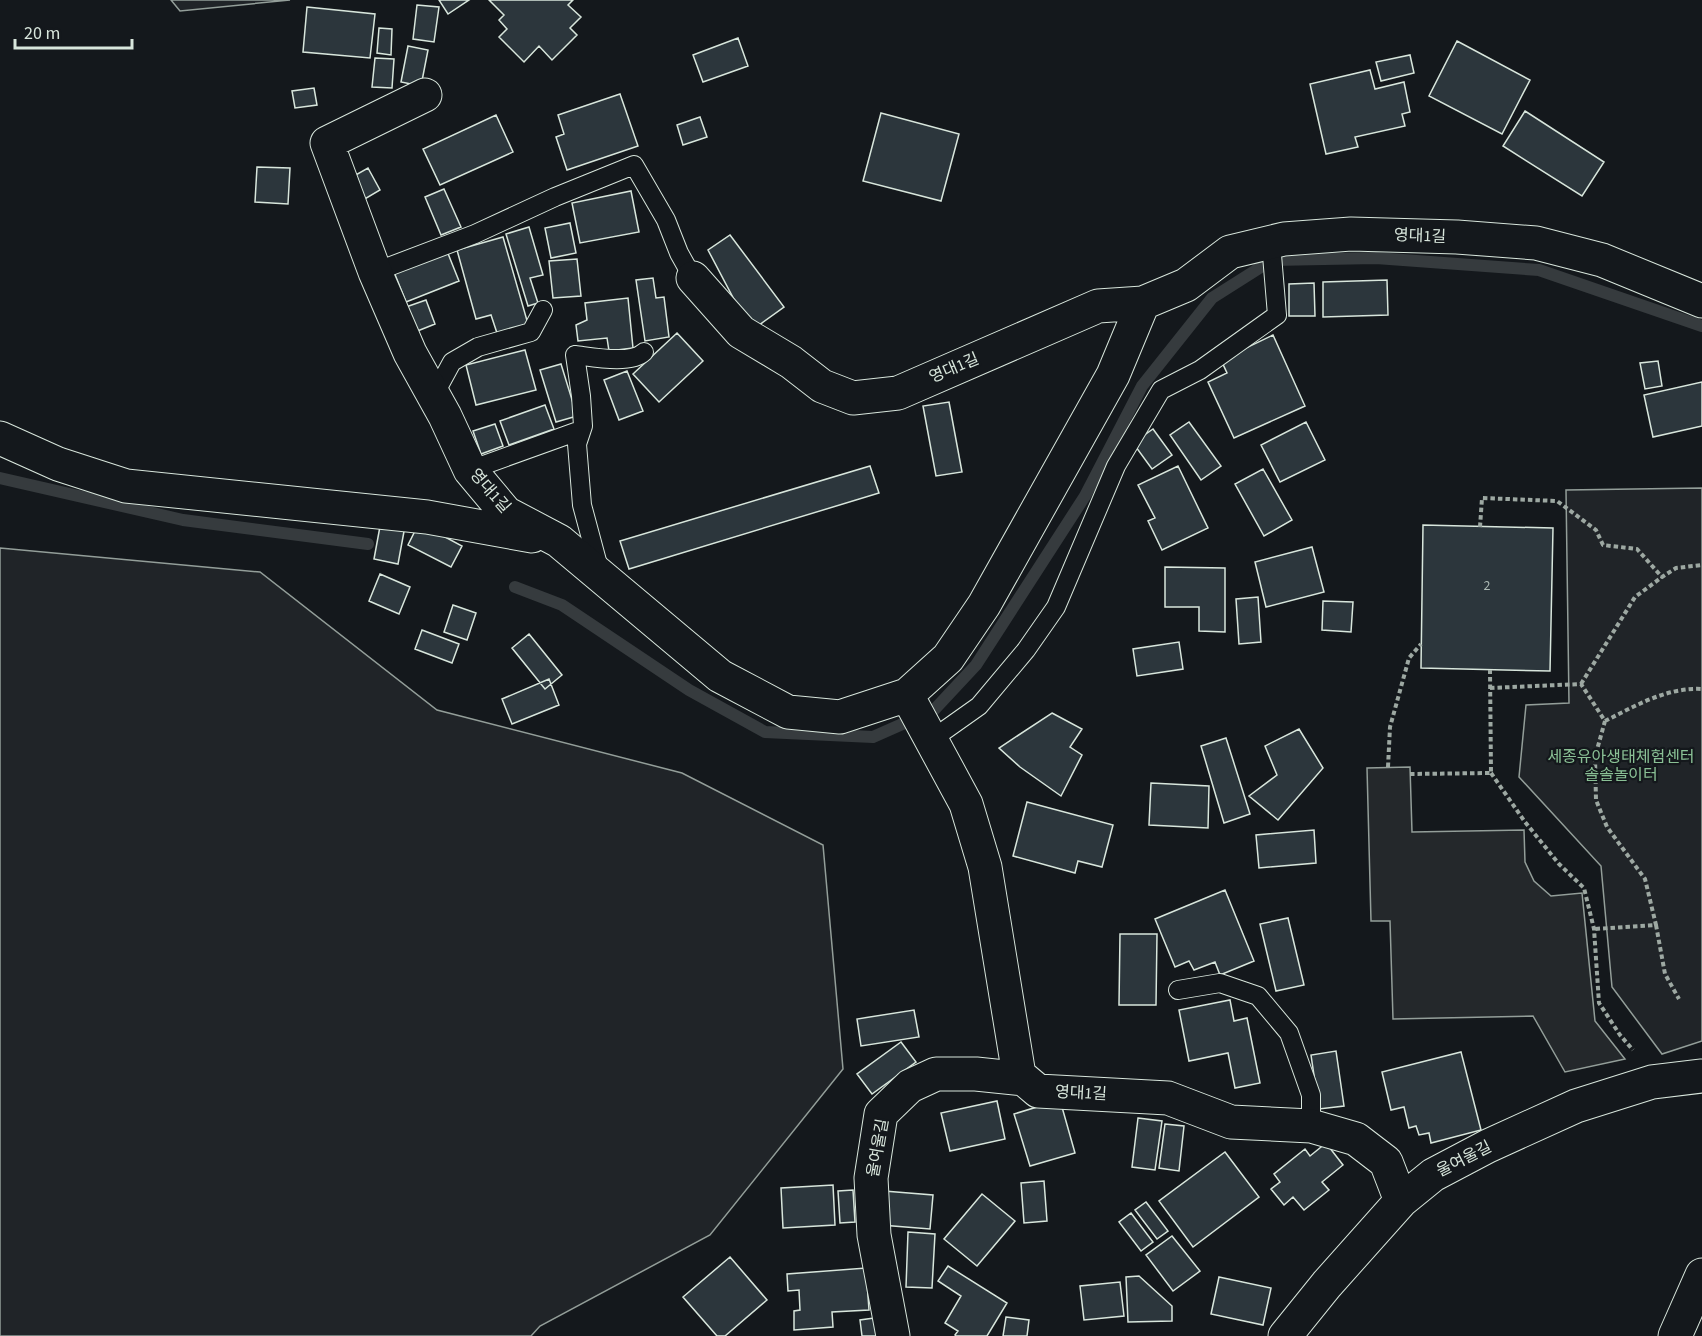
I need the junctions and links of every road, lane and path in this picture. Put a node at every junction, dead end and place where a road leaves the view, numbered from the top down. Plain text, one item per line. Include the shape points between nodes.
1 (425, 95) dead end
2 (1271, 244) junction
3 (375, 272) junction
4 (693, 278) joint
5 (1702, 301) edge
6 (1143, 303) junction
7 (543, 310) dead end
8 (644, 352) dead end
9 (434, 395) junction
10 (581, 430) junction
11 (0, 438) edge
12 (470, 470) junction
13 (1480, 526) dead end
14 (559, 541) junction
15 (1702, 565) edge
16 (601, 574) junction
17 (1662, 577) junction
18 (1421, 644) dead end
19 (1490, 670) dead end
20 (1581, 684) junction
21 (1490, 688) junction
22 (1702, 688) edge
23 (908, 696) junction
24 (1605, 721) junction
25 (930, 738) junction
26 (1388, 767) dead end
27 (1491, 773) junction
28 (1410, 774) dead end
29 (1656, 925) junction
30 (1594, 929) junction
31 (1178, 990) dead end
32 (1679, 999) dead end
33 (1702, 1076) edge
34 (1023, 1079) junction
35 (1659, 1081) junction
36 (1311, 1126) junction
37 (1401, 1201) junction
38 (1702, 1275) edge
39 (893, 1336) edge
40 (1285, 1336) edge
41 (1675, 1336) edge

1 - 3 street, 영대1길 via 327,143
2 - 5 street, 영대1길 via 1284,239 1351,234 1536,243 1602,260
2 - 6 street, 영대1길 via 1230,252 1186,285
2 - 25 lane via 1277,315 1200,370 1161,390 1116,466 1056,608 980,706
3 - 4 lane via 475,234 634,165
3 - 9 street, 영대1길 via 410,353
4 - 6 street, 영대1길 via 741,332 822,386 853,398 898,393 1098,306
6 - 23 street, 영대1길 via 1113,375 984,605 948,658
7 - 9 lane via 531,332 478,347 452,363
8 - 10 lane via 639,357 624,359 575,355
9 - 12 street, 영대1길
10 - 12 lane
10 - 16 lane via 577,444 582,505
11 - 14 street via 58,464 126,486 427,517
12 - 14 street, 영대1길 via 506,513
13 - 17 path via 1482,498 1557,501 1596,530 1603,545 1637,549
14 - 16 street, 영대1길
15 - 17 path via 1676,568
16 - 23 street, 영대1길 via 720,676 788,712 840,717
17 - 20 path via 1635,597
18 - 26 path via 1409,658 1390,726
19 - 21 path
20 - 21 path
20 - 24 path
21 - 27 path
22 - 24 path via 1685,688 1644,701
23 - 25 street
24 - 29 path via 1595,757 1596,800 1607,826 1645,879
25 - 34 street via 966,804 985,867 1018,1075
27 - 28 path
27 - 30 path via 1559,864 1584,888
29 - 30 path
29 - 32 path via 1665,974
30 - 35 path via 1599,1003
31 - 36 lane via 1220,983 1258,996 1289,1033 1311,1095
33 - 35 street, 울여울길
34 - 36 street, 영대1길 via 1038,1091 1168,1098 1232,1122
34 - 39 street, 울여울길 via 936,1074 910,1086 881,1114 871,1178 874,1234
35 - 37 street, 울여울길 via 1576,1106 1508,1137 1433,1175
36 - 37 street, 영대1길 via 1356,1139 1386,1162
37 - 40 street, 울여울길
38 - 41 street

